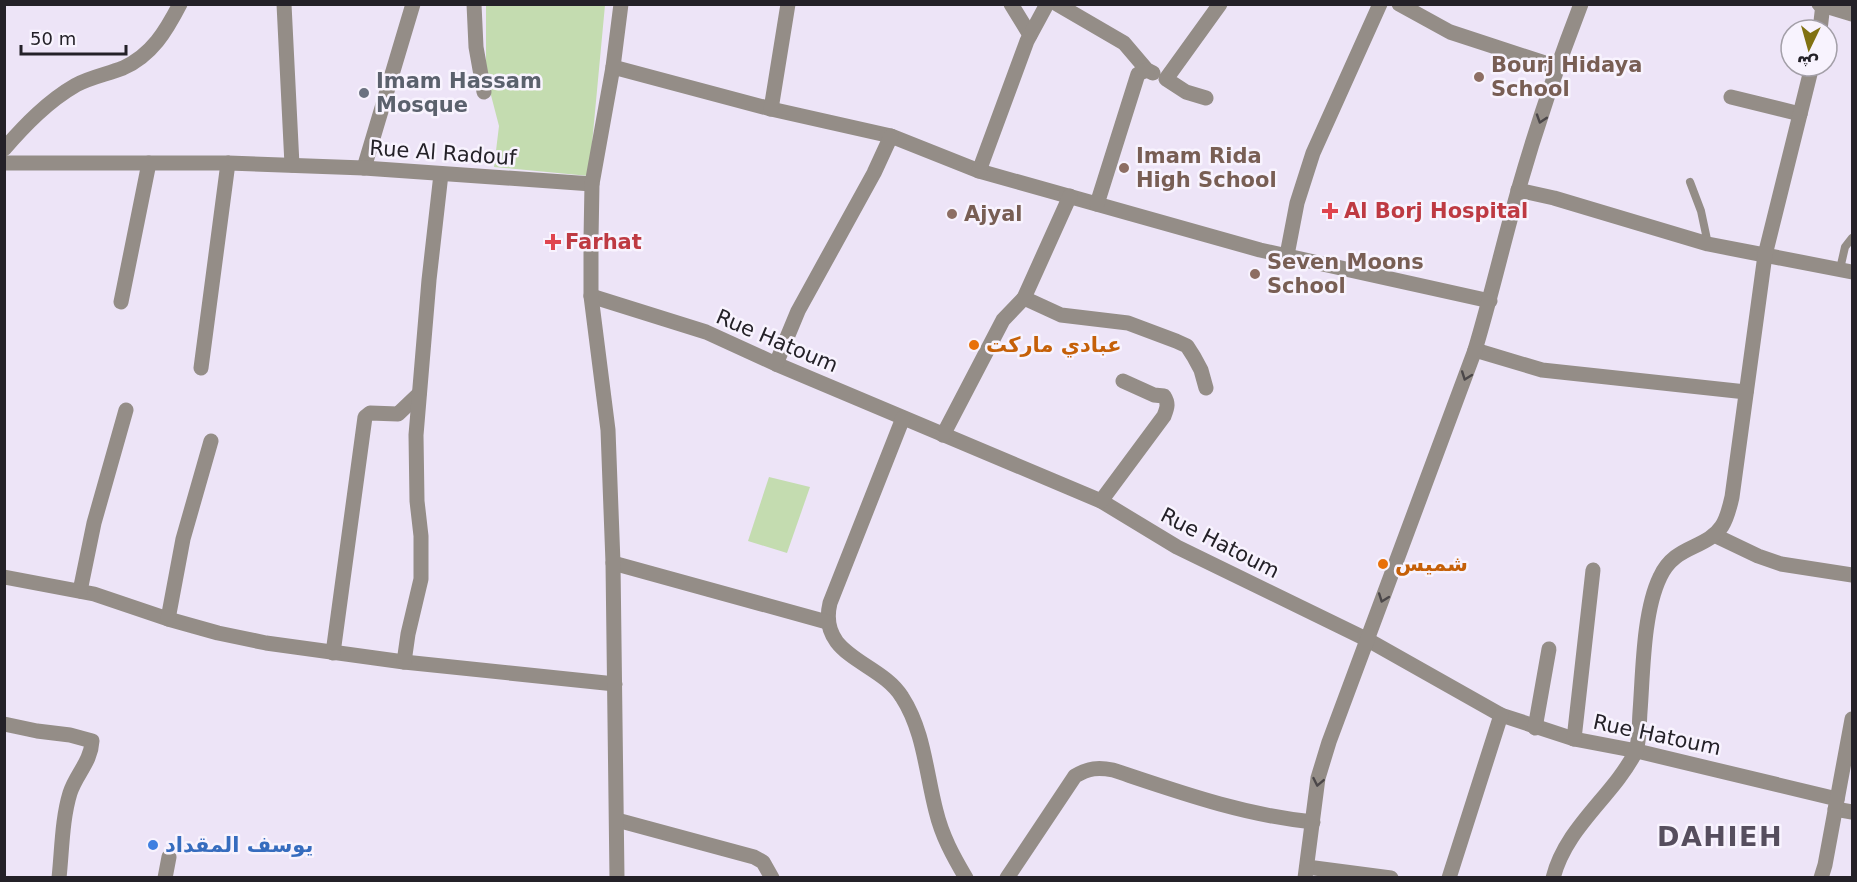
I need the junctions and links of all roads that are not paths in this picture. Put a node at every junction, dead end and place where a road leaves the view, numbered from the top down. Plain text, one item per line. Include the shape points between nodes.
1 (180, 4) edge
2 (284, 4) edge
3 (413, 4) edge
4 (474, 4) edge
5 (621, 4) edge
6 (788, 4) edge
7 (1011, 4) edge
8 (1047, 4) edge
9 (1057, 4) edge
10 (1220, 4) edge
11 (1380, 4) edge
12 (1399, 4) edge
13 (1581, 4) edge
14 (1822, 5) edge
15 (1852, 14) edge
16 (1030, 35) junction
17 (613, 67) junction
18 (1557, 67) junction
19 (1147, 70) junction
20 (1809, 78) edge
21 (1166, 79) junction
22 (484, 92) dead end
23 (1731, 97) dead end
24 (1206, 98) dead end
25 (771, 109) junction
26 (1800, 114) junction
27 (891, 136) junction
28 (4, 149) edge
29 (148, 162) junction
30 (4, 163) edge
31 (228, 163) junction
32 (292, 165) junction
33 (364, 168) junction
34 (979, 171) junction
35 (441, 174) junction
36 (1690, 183) dead end
37 (592, 184) junction
38 (1518, 190) junction
39 (1070, 196) junction
40 (1097, 204) junction
41 (1852, 238) edge
42 (1708, 244) junction
43 (1287, 255) junction
44 (1765, 255) junction
45 (1846, 271) edge
46 (591, 296) junction
47 (1024, 298) junction
48 (1490, 301) junction
49 (122, 302) dead end
50 (1475, 350) junction
51 (776, 364) junction
52 (201, 368) dead end
53 (1123, 381) dead end
54 (1206, 388) dead end
55 (1746, 392) junction
56 (419, 394) junction
57 (126, 410) dead end
58 (903, 418) junction
59 (943, 435) junction
60 (211, 441) dead end
61 (1101, 501) junction
62 (1714, 535) junction
63 (614, 563) junction
64 (1593, 570) dead end
65 (1852, 576) edge
66 (4, 577) edge
67 (80, 591) junction
68 (168, 619) junction
69 (827, 622) junction
70 (1368, 640) junction
71 (1549, 649) dead end
72 (333, 653) junction
73 (404, 662) junction
74 (615, 684) junction
75 (1501, 715) junction
76 (1852, 719) edge
77 (4, 724) edge
78 (1535, 728) junction
79 (1574, 739) junction
80 (1636, 750) junction
81 (1836, 804) junction
82 (1852, 812) edge
83 (617, 820) junction
84 (1313, 822) junction
85 (169, 858) dead end
86 (1306, 872) edge
87 (59, 878) edge
88 (165, 878) edge
89 (617, 878) edge
90 (772, 878) edge
91 (966, 878) edge
92 (1007, 878) edge
93 (1391, 878) edge
94 (1449, 878) edge
95 (1553, 878) edge
96 (1821, 878) edge

1 - 28 street via 153,48 124,68 78,84 57,97
2 - 32 street
3 - 33 street
4 - 22 street
5 - 17 street
6 - 25 street
7 - 16 street
8 - 16 street
9 - 19 street via 1124,43
10 - 21 street
11 - 43 street via 1313,153
12 - 18 street via 1450,32
13 - 18 street
14 - 15 street
16 - 34 street
17 - 25 street
17 - 37 street
18 -> 38 street
19 - 21 street
19 - 40 street via 1138,74
20 - 26 street
21 - 24 street via 1186,92
23 - 26 street
25 - 27 street
26 - 44 street
27 - 34 street
27 - 51 street via 798,311
29 - 30 street, Rue Al Radouf
29 - 31 street, Rue Al Radouf
29 - 49 street
31 - 32 street, Rue Al Radouf
31 - 52 street
32 - 33 street, Rue Al Radouf
33 - 35 street, Rue Al Radouf
34 - 39 street
35 - 37 street, Rue Al Radouf
35 - 56 street
36 - 42 lane
37 - 46 street
38 - 42 street
38 - 48 street
39 - 40 street
39 - 47 street
40 - 43 street
41 - 45 lane via 1845,247
42 - 44 street
43 - 48 street
44 - 45 street
44 - 55 street
46 - 51 street, Rue Hatoum via 706,332
46 - 63 street via 608,430
47 - 54 street via 1061,315 1128,323 1176,340 1187,346 1194,357
47 - 59 street via 1003,320
48 - 50 street
50 - 55 street via 1542,370
50 -> 70 street
51 - 58 street, Rue Hatoum
53 - 61 street via 1164,396 1168,407
55 - 62 street via 1732,497 1722,526
56 - 72 street via 398,414 370,413 365,417
56 - 73 street via 416,435 421,579
57 - 67 street via 94,523
58 - 59 street, Rue Hatoum
58 - 69 street via 830,603
59 - 61 street, Rue Hatoum
60 - 68 street via 183,539
61 - 70 street, Rue Hatoum via 1177,547
62 - 65 street via 1781,564
62 - 80 street via 1670,559 1659,579 1645,650
63 - 69 street
63 - 74 street
64 - 79 street
66 - 67 street
67 - 68 street
68 - 72 street via 228,635
69 - 91 street via 842,648 901,695 918,735 945,840
70 - 75 street, Rue Hatoum
70 -> 84 street via 1318,778
71 - 78 street
72 - 73 street
73 - 74 street
74 - 83 street
75 - 78 street, Rue Hatoum
75 - 94 street
76 - 81 street
77 - 87 street via 92,741 86,765 70,793
78 - 79 street, Rue Hatoum
79 - 80 street, Rue Hatoum
80 - 81 street, Rue Hatoum
80 - 95 street via 1567,844
81 - 82 street, Rue Hatoum
81 - 96 street
83 - 89 street
83 - 90 street via 754,857 763,862
84 - 86 street
84 - 92 street via 1236,809 1113,770 1086,769 1076,776
85 - 88 street
86 - 93 street

